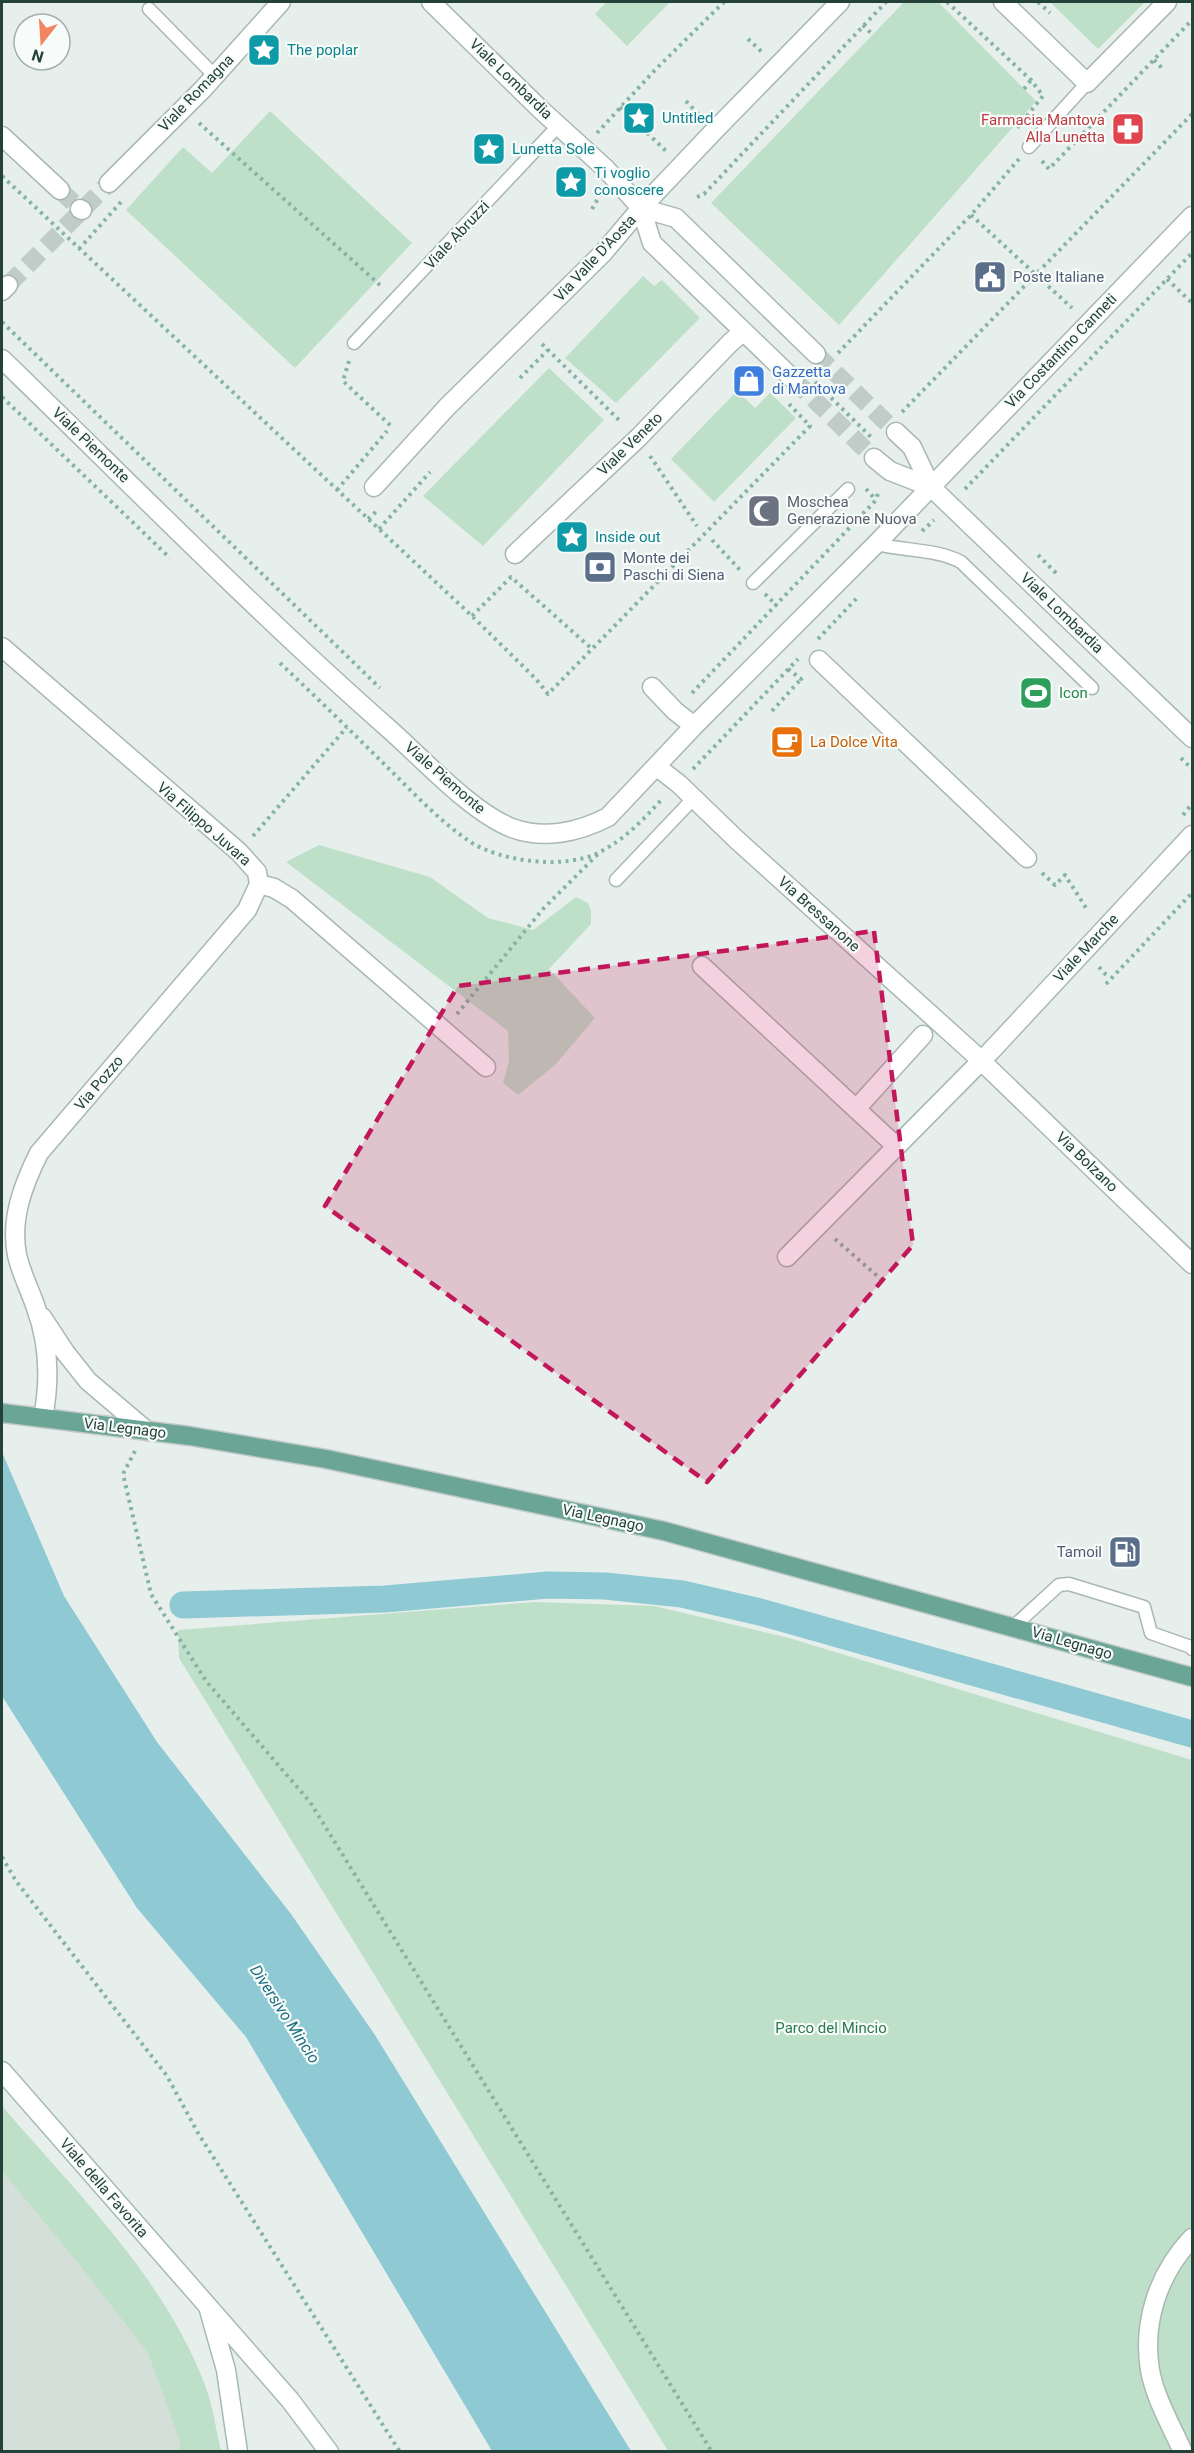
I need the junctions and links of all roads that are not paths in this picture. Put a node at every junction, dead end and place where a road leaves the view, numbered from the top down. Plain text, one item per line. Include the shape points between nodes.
1 (281, 2) edge
2 (431, 2) edge
3 (840, 2) edge
4 (1003, 2) edge
5 (1167, 2) edge
6 (149, 9) dead end
7 (214, 76) junction
8 (1087, 83) junction
9 (558, 125) junction
10 (2, 135) edge
11 (1029, 147) road end
12 (109, 183) tunnel mouth
13 (60, 190) tunnel mouth
14 (641, 208) junction
15 (1192, 216) edge
16 (743, 332) junction
17 (354, 343) road end
18 (816, 354) tunnel mouth
19 (2, 360) edge
20 (801, 385) tunnel mouth
21 (898, 424) tunnel mouth
22 (874, 449) tunnel mouth
23 (374, 487) dead end
24 (931, 487) junction
25 (848, 489) dead end
26 (876, 544) junction
27 (515, 554) dead end
28 (753, 583) dead end
29 (2, 647) edge
30 (810, 658) road end
31 (652, 687) dead end
32 (1092, 688) dead end
33 (694, 726) junction
34 (1192, 738) edge
35 (657, 767) junction
36 (693, 799) junction
37 (1192, 835) edge
38 (1027, 858) road end
39 (616, 880) dead end
40 (259, 884) junction
41 (702, 966) dead end
42 (923, 1035) dead end
43 (981, 1061) junction
44 (486, 1067) dead end
45 (856, 1109) junction
46 (896, 1146) junction
47 (787, 1257) dead end
48 (1192, 1264) edge
49 (37, 1311) junction
50 (5, 1413) edge
51 (43, 1418) junction
52 (147, 1431) junction
53 (1013, 1627) junction
54 (1192, 1649) edge
55 (1192, 1677) edge
56 (2, 2071) edge
57 (1192, 2238) edge
58 (207, 2305) junction
59 (238, 2451) edge
60 (329, 2451) edge
61 (1183, 2451) edge

1 - 7 street, Viale Romagna
2 - 9 street, Viale Lombardia
3 - 14 street, Via Valle D'Aosta
4 - 8 street
5 - 8 street
6 - 7 lane
7 - 12 street, Viale Romagna
8 - 11 lane
9 - 14 street, Viale Lombardia
9 - 17 lane, Viale Abruzzi
10 - 13 street
14 - 16 street, Viale Lombardia via 652,243
14 - 18 street via 676,218
14 - 23 street, Via Valle D'Aosta via 603,253 447,408
15 - 24 street, Via Costantino Canneti
16 - 20 street, Viale Lombardia
16 - 27 street, Viale Veneto
19 - 35 street, Viale Piemonte via 344,689 495,820 530,833 549,834 590,826 608,817
21 - 24 street, Viale Lombardia
22 - 24 street, Viale Lombardia via 890,471
24 - 26 street, Viale Piemonte
24 - 34 street, Viale Lombardia
25 - 28 lane
26 - 32 lane via 947,554 961,562
26 - 33 street, Viale Piemonte
29 - 40 street, Via Filippo Juvara via 239,852 257,872
30 - 38 street
31 - 33 street
33 - 35 street, Viale Piemonte
35 - 36 street, Via Bressanone
36 - 39 lane
36 - 43 street, Via Bressanone
37 - 43 street, Viale Marche
40 - 44 street, Via Filippo Juvara via 292,899
40 - 49 street, Via Pozzo via 247,910 39,1153 19,1202 15,1237 17,1255
41 - 45 street
42 - 45 street
43 - 46 street, Viale Marche
43 - 48 street, Via Bolzano
45 - 46 street
46 - 47 street, Viale Marche
49 - 51 street, Via Pozzo via 48,1366
49 - 52 street, Via Pozzo via 88,1381
50 - 51 main road, Via Legnago
51 - 52 main road, Via Legnago
52 - 53 main road, Via Legnago via 337,1461 664,1531
53 - 54 lane via 1059,1585 1069,1584 1144,1607 1151,1633
53 - 55 main road, Via Legnago
56 - 58 street, Viale della Favorita
57 - 61 street via 1162,2281 1147,2338 1150,2371 1159,2400
58 - 59 street, Viale della Favorita via 226,2370
58 - 60 street, Viale della Favorita

